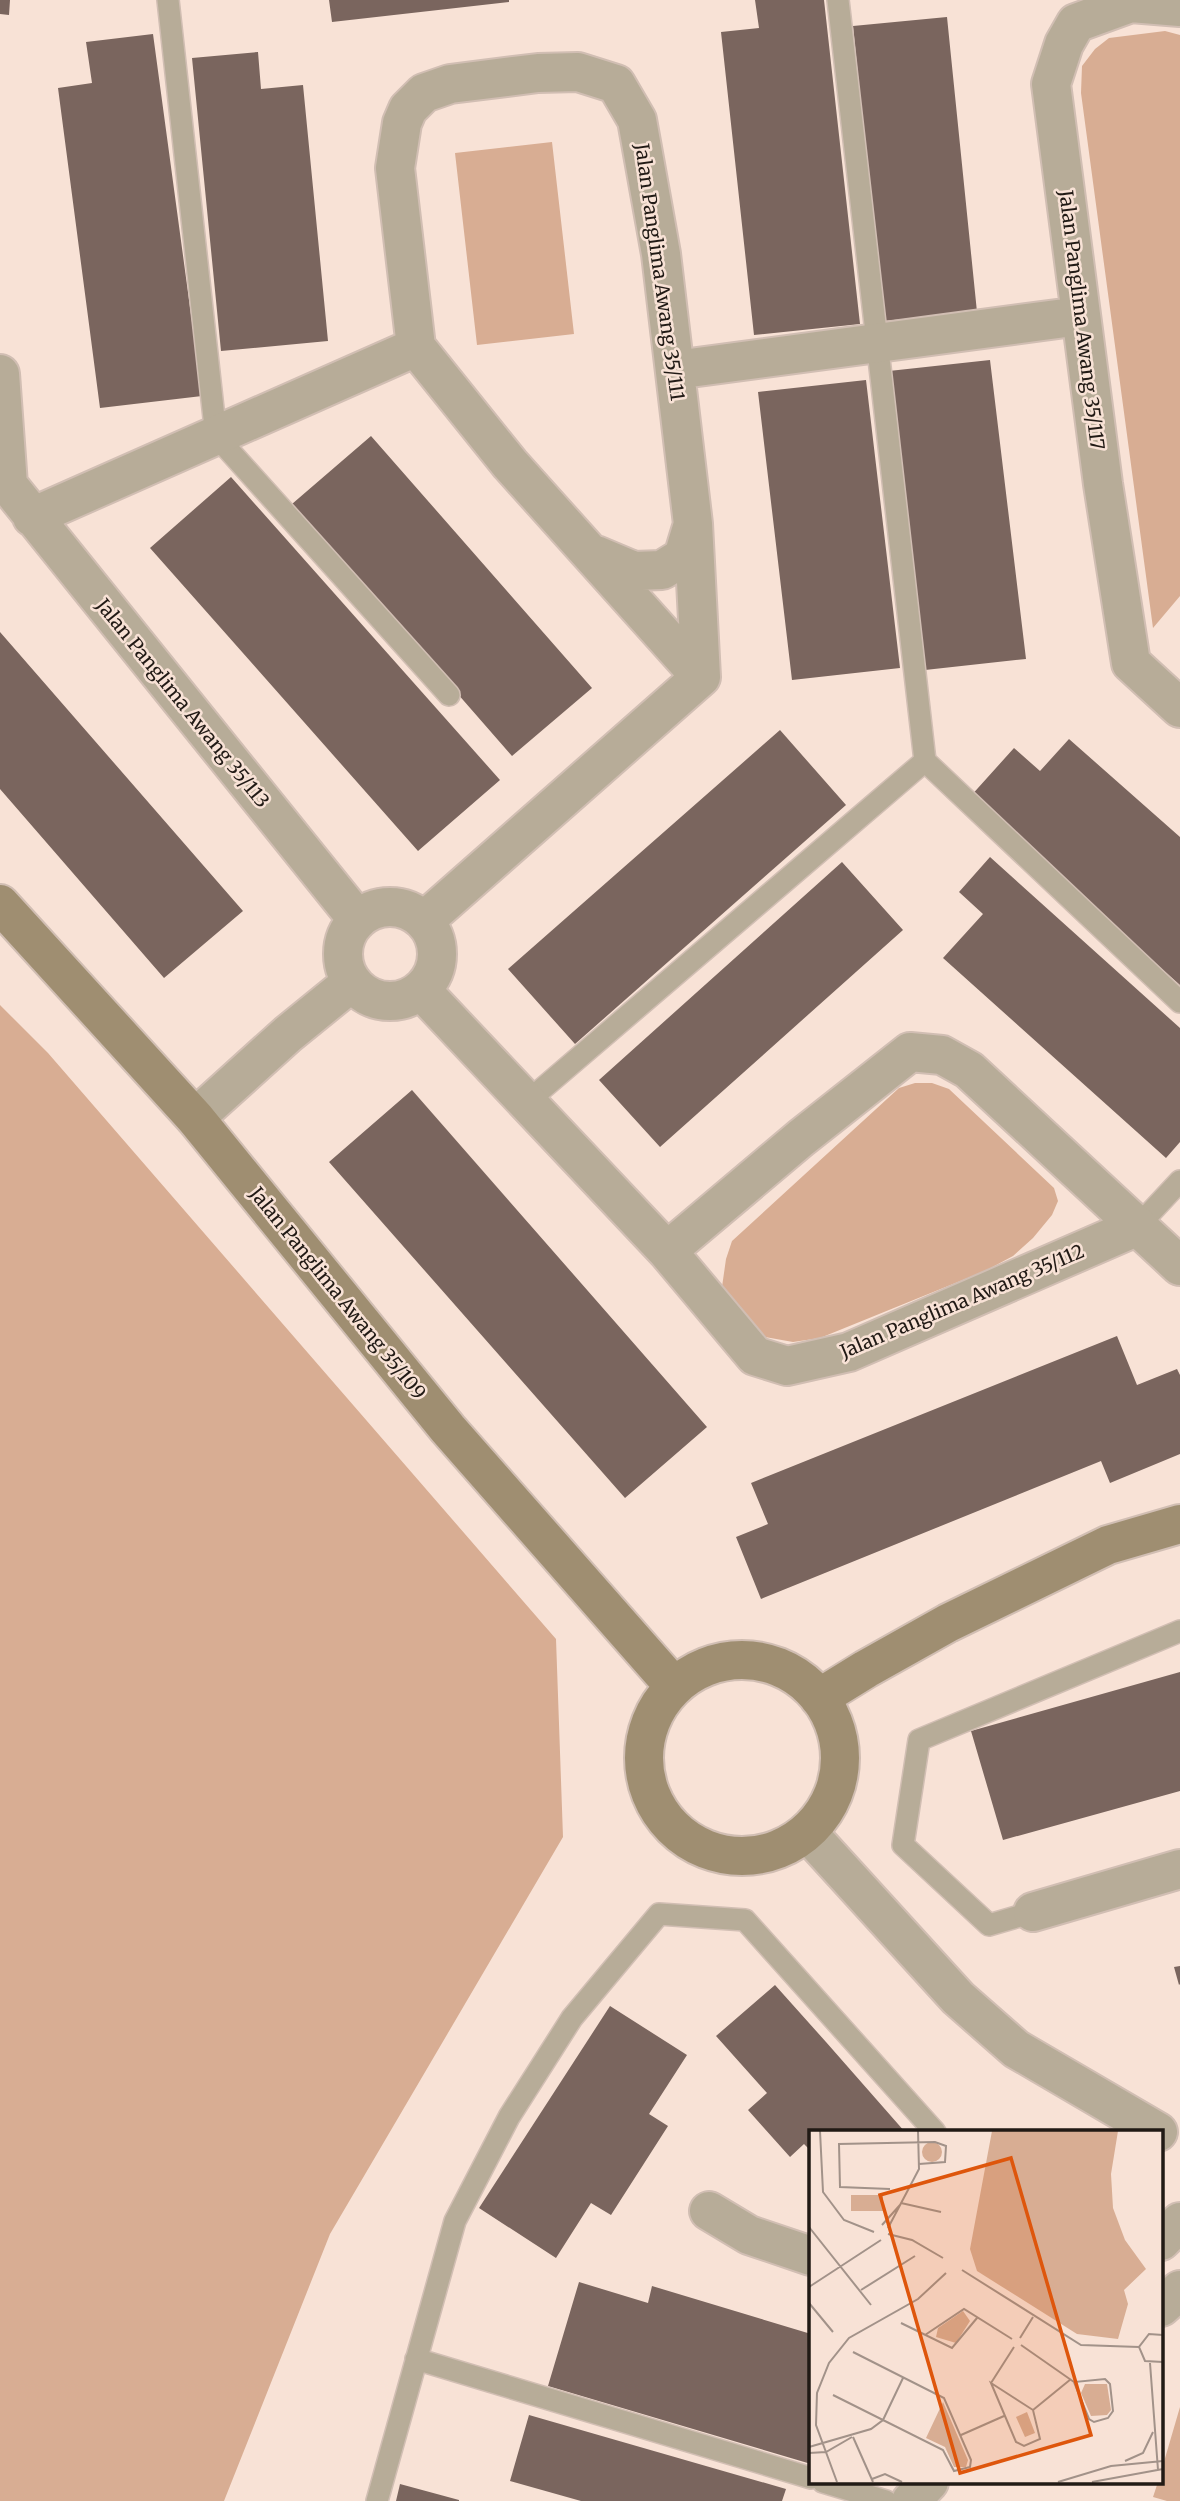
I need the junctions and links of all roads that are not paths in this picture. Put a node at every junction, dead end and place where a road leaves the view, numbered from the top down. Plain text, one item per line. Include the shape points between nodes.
1 (168, 0) edge
2 (838, 0) edge
3 (1180, 7) edge
4 (1080, 316) junction
5 (877, 341) junction
6 (416, 347) junction
7 (676, 370) junction
8 (0, 374) edge
9 (216, 436) junction
10 (4, 485) edge
11 (32, 517) junction
12 (693, 524) junction
13 (592, 553) junction
14 (701, 677) junction
15 (449, 695) dead end
16 (1180, 708) edge
17 (925, 761) junction
18 (0, 904) edge
19 (358, 920) junction
20 (424, 921) junction
21 (352, 982) junction
22 (421, 990) junction
23 (1180, 1002) edge
24 (528, 1101) junction
25 (195, 1118) junction
26 (1180, 1181) edge
27 (1138, 1226) junction
28 (667, 1251) junction
29 (1180, 1266) edge
30 (1180, 1524) edge
31 (1180, 1631) edge
32 (673, 1685) junction
33 (819, 1698) junction
34 (807, 1832) junction
35 (1180, 1869) edge
36 (1033, 1912) joint
37 (933, 2130) edge
38 (1154, 2130) edge
39 (1162, 2135) edge
40 (1180, 2145) edge
41 (709, 2211) dead end
42 (1180, 2222) edge
43 (1162, 2240) edge
44 (809, 2255) edge
45 (1180, 2290) edge
46 (1162, 2306) edge
47 (416, 2359) junction
48 (809, 2477) edge
49 (830, 2484) edge
50 (927, 2484) edge
51 (377, 2501) edge
52 (886, 2501) edge
53 (911, 2501) edge

1 - 9 lane
2 - 5 lane
3 - 4 street, Jalan Panglima Awang 35/117 via 1131,3 1076,23 1051,84
4 - 5 street
4 - 16 street, Jalan Panglima Awang 35/117 via 1131,663
5 - 7 street
5 - 17 lane
6 - 7 street, Jalan Panglima Awang 35/111 via 395,168 408,108 424,93 450,84 578,72 616,84 637,120
6 - 9 street
6 - 13 street via 510,464
7 - 12 street, Jalan Panglima Awang 35/111
8 - 10 street, Jalan Panglima Awang 35/113
9 - 11 street
9 - 15 lane
10 - 11 street, Jalan Panglima Awang 35/113
11 - 19 street, Jalan Panglima Awang 35/113
12 - 13 street via 683,557 662,570 634,571
12 - 14 street, Jalan Panglima Awang 35/111
13 - 14 street
14 - 20 street
17 - 23 lane
17 - 24 lane
18 - 25 street, Jalan Panglima Awang 35/109
19 - 20 street via 383,907 398,908
19 - 21 street via 344,943 345,971
20 - 22 street via 437,949 434,971
21 - 22 street via 363,993 393,1001
21 - 25 street
22 - 24 street, Jalan Panglima Awang 35/112
24 - 28 street, Jalan Panglima Awang 35/112
25 - 32 street, Jalan Panglima Awang 35/109 via 448,1429
26 - 27 lane
27 - 28 street, Jalan Panglima Awang 35/112 via 849,1352 788,1366 755,1356
27 - 28 street via 969,1070 943,1055 910,1052
27 - 29 street
30 - 33 street via 1095,1551 948,1623
31 - 36 lane via 919,1740 903,1845 989,1925
32 - 33 street via 711,1664 744,1659 777,1666
32 - 34 street via 646,1731 643,1763 649,1793 665,1820 689,1841 719,1853 750,1857 781,1849
33 - 34 street via 828,1709 839,1741 839,1775 828,1806
34 - 38 street via 958,1998 1016,2049
35 - 36 street
37 - 47 lane via 745,1920 659,1914 572,2018 509,2117 455,2221
39 - 40 street
41 - 44 street via 748,2235
42 - 43 street
45 - 46 street
47 - 48 lane
47 - 51 lane
49 - 52 lane
50 - 53 street

